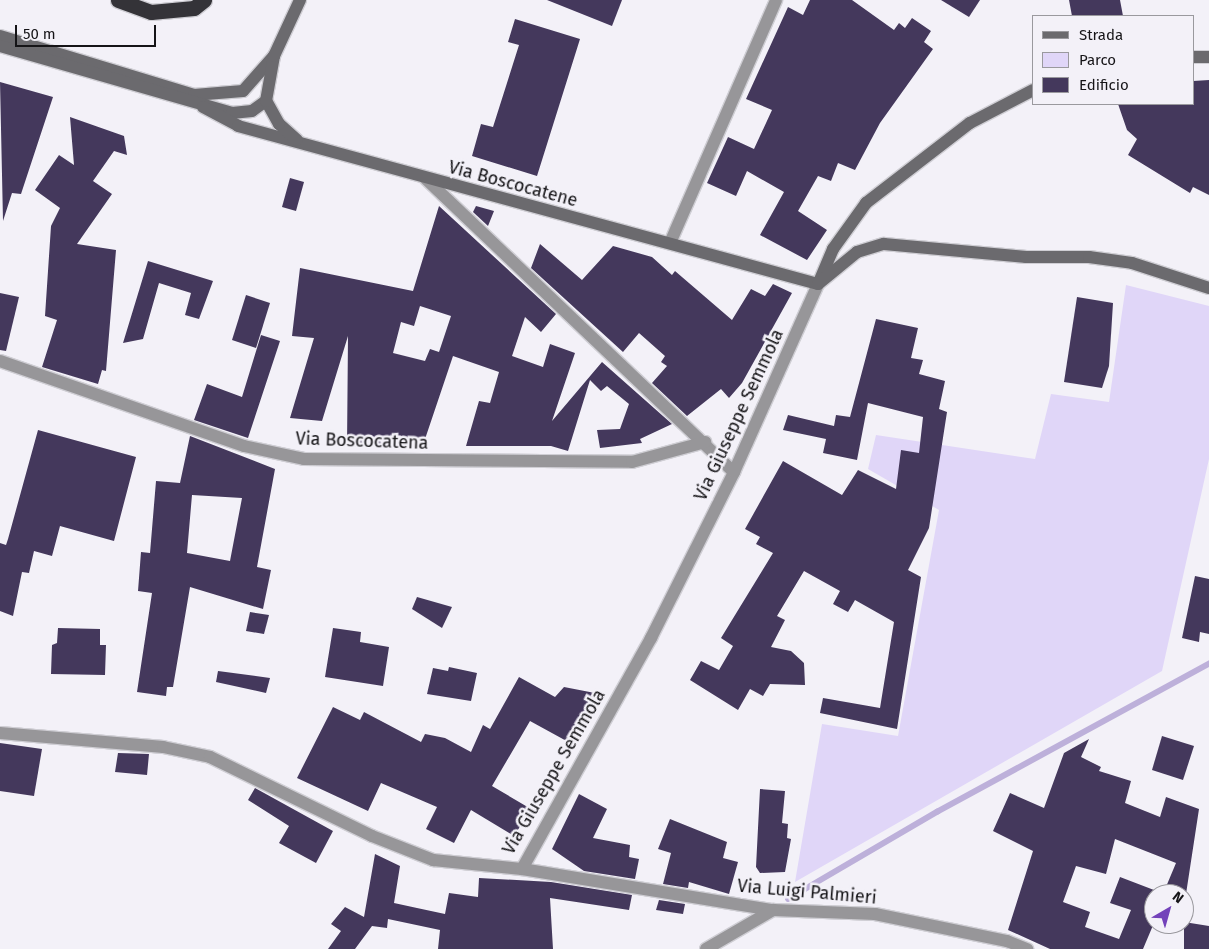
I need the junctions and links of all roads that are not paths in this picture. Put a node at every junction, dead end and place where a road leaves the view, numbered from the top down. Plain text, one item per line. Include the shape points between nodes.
1 (118, 0) edge
2 (204, 0) edge
3 (300, 0) edge
4 (776, 0) edge
5 (0, 36) edge
6 (0, 46) edge
7 (274, 56) junction
8 (1194, 57) edge
9 (1209, 57) edge
10 (1032, 91) edge
11 (266, 100) junction
12 (203, 107) junction
13 (299, 142) junction
14 (426, 179) junction
15 (670, 243) junction
16 (818, 284) junction
17 (1209, 288) edge
18 (0, 362) edge
19 (705, 442) junction
20 (734, 472) junction
21 (0, 733) edge
22 (522, 869) junction
23 (773, 910) junction
24 (706, 949) edge
25 (1027, 949) edge

1 - 2 highway via 151,12 194,8
3 - 7 street
4 - 15 street
5 - 7 street via 194,94 243,91
6 - 12 street, Via Boscocatene
7 - 11 street
8 - 9 street
10 - 16 street, Via Giuseppe Semmola via 970,123 866,203 833,249
11 - 12 street, Via Boscocatene via 252,111 232,113
11 - 13 street via 279,124
12 - 13 street, Via Boscocatene via 238,126
13 - 14 street, Via Boscocatene
14 - 15 street, Via Boscocatene
14 - 19 street
15 - 16 street, Via Boscocatene
16 - 17 street, Via Giuseppe Semmola via 857,252 884,244 1132,263
16 - 20 street, Via Giuseppe Semmola
18 - 19 street, Via Boscocatena via 244,446 304,459 632,462
19 - 20 street
20 - 22 street, Via Giuseppe Semmola via 651,638
21 - 22 street, Via Giuseppe Semmola via 163,747 210,757 372,836 433,860
22 - 23 street, Via Luigi Palmieri
23 - 24 street
23 - 25 street, Via Luigi Palmieri via 875,914 1007,941

